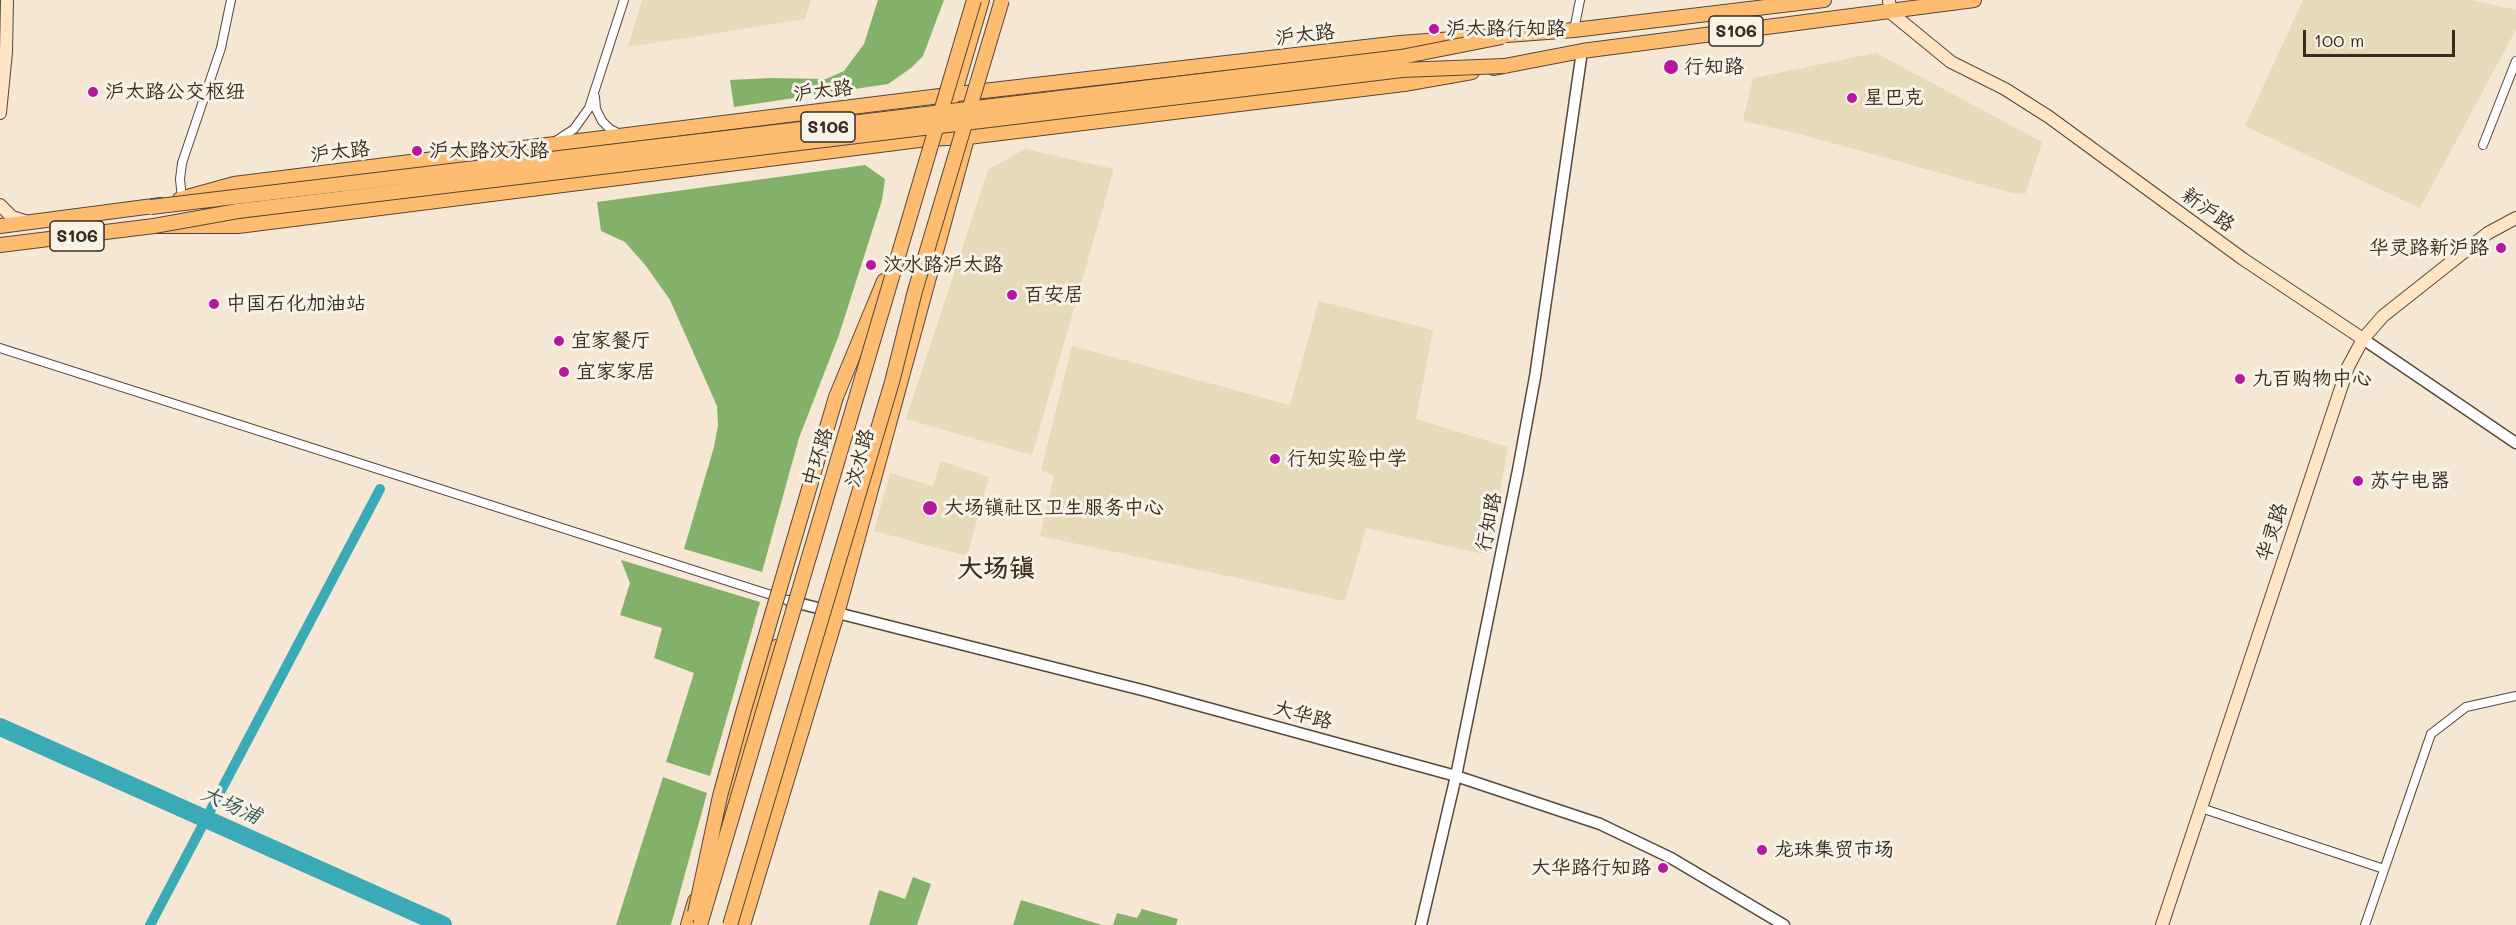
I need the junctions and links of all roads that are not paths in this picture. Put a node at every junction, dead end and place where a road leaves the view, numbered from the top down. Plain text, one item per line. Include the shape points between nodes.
1 (7, 0) edge
2 (231, 0) edge
3 (624, 0) edge
4 (969, 0) edge
5 (974, 0) edge
6 (982, 0) edge
7 (991, 0) edge
8 (1002, 0) edge
9 (1008, 0) edge
10 (1580, 0) edge
11 (1824, 0) edge
12 (1974, 0) edge
13 (1890, 6) edge
14 (1574, 30) junction
15 (1502, 37) junction
16 (1582, 51) junction
17 (2516, 62) edge
18 (1504, 66) junction
19 (597, 91) junction
20 (980, 93) junction
21 (952, 95) junction
22 (0, 113) edge
23 (624, 136) junction
24 (968, 137) junction
25 (927, 139) junction
26 (548, 145) junction
27 (2483, 145) dead end
28 (182, 199) junction
29 (0, 205) edge
30 (151, 207) junction
31 (2516, 218) edge
32 (29, 222) junction
33 (0, 226) edge
34 (154, 226) junction
35 (0, 245) edge
36 (885, 281) junction
37 (2363, 339) junction
38 (0, 348) edge
39 (2516, 443) edge
40 (790, 601) junction
41 (837, 614) junction
42 (2516, 696) edge
43 (1456, 776) junction
44 (2200, 808) junction
45 (2384, 869) junction
46 (690, 925) edge
47 (700, 925) edge
48 (730, 925) edge
49 (743, 925) edge
50 (1421, 925) edge
51 (1784, 925) edge
52 (2162, 925) edge
53 (2366, 925) edge

1 - 22 main road
2 - 28 street via 221,48 182,163
3 - 19 street
4 - 21 main road, 汶水路
5 - 47 main road, 中环路, bridge
6 - 21 main road, 汶水路
7 - 21 main road, 汶水路
8 - 48 main road, bridge
9 - 20 main road, 汶水路
10 - 14 street
11 - 14 main road, 沪太路 / S106
12 - 13 main road, S106
13 - 16 main road, S106
13 - 37 main road, 新沪路 via 1951,62 2006,89 2049,117 2243,259
14 - 15 main road, 沪太路 / S106
15 - 20 main road, 沪太路 / S106 via 1400,43
15 - 30 main road, 沪太路 / S106, bridge via 1389,58
16 - 18 main road, S106
16 - 43 street, 行知路 via 1535,377
17 - 27 street
18 - 24 main road, S106 via 1404,84
18 - 34 main road, S106, bridge via 1390,71 238,211
19 - 23 street via 595,103 600,117 610,129
19 - 26 street via 580,122
20 - 21 main road, 沪太路 / S106
20 - 24 main road, 汶水路
21 - 23 main road, 沪太路 / S106
21 - 25 main road, 汶水路
23 - 26 main road, 沪太路 / S106
24 - 25 main road, S106
24 - 41 main road, 汶水路
25 - 34 main road, S106 via 238,226
25 - 36 main road, 汶水路
26 - 28 main road, 沪太路 / S106 via 234,184
28 - 30 main road, 沪太路 / S106
29 - 32 main road via 12,217
30 - 32 main road, 沪太路 / S106
31 - 37 main road, 华灵路 via 2488,233 2392,308
32 - 33 main road, 沪太路 / S106
34 - 35 main road, S106
36 - 40 main road, 汶水路
36 - 46 main road, bridge via 836,397 728,765
37 - 39 street, 新沪路
37 - 44 main road, 华灵路 via 2348,367
38 - 40 street
40 - 41 street, 大华路
40 - 46 main road, 汶水路
41 - 43 street, 大华路 via 1146,691
41 - 49 main road, 汶水路
42 - 45 street via 2466,707 2431,734
43 - 50 street, 行知路
43 - 51 street, 大华路 via 1600,824 1671,858
44 - 45 street
44 - 52 main road, 华灵路
45 - 53 street

